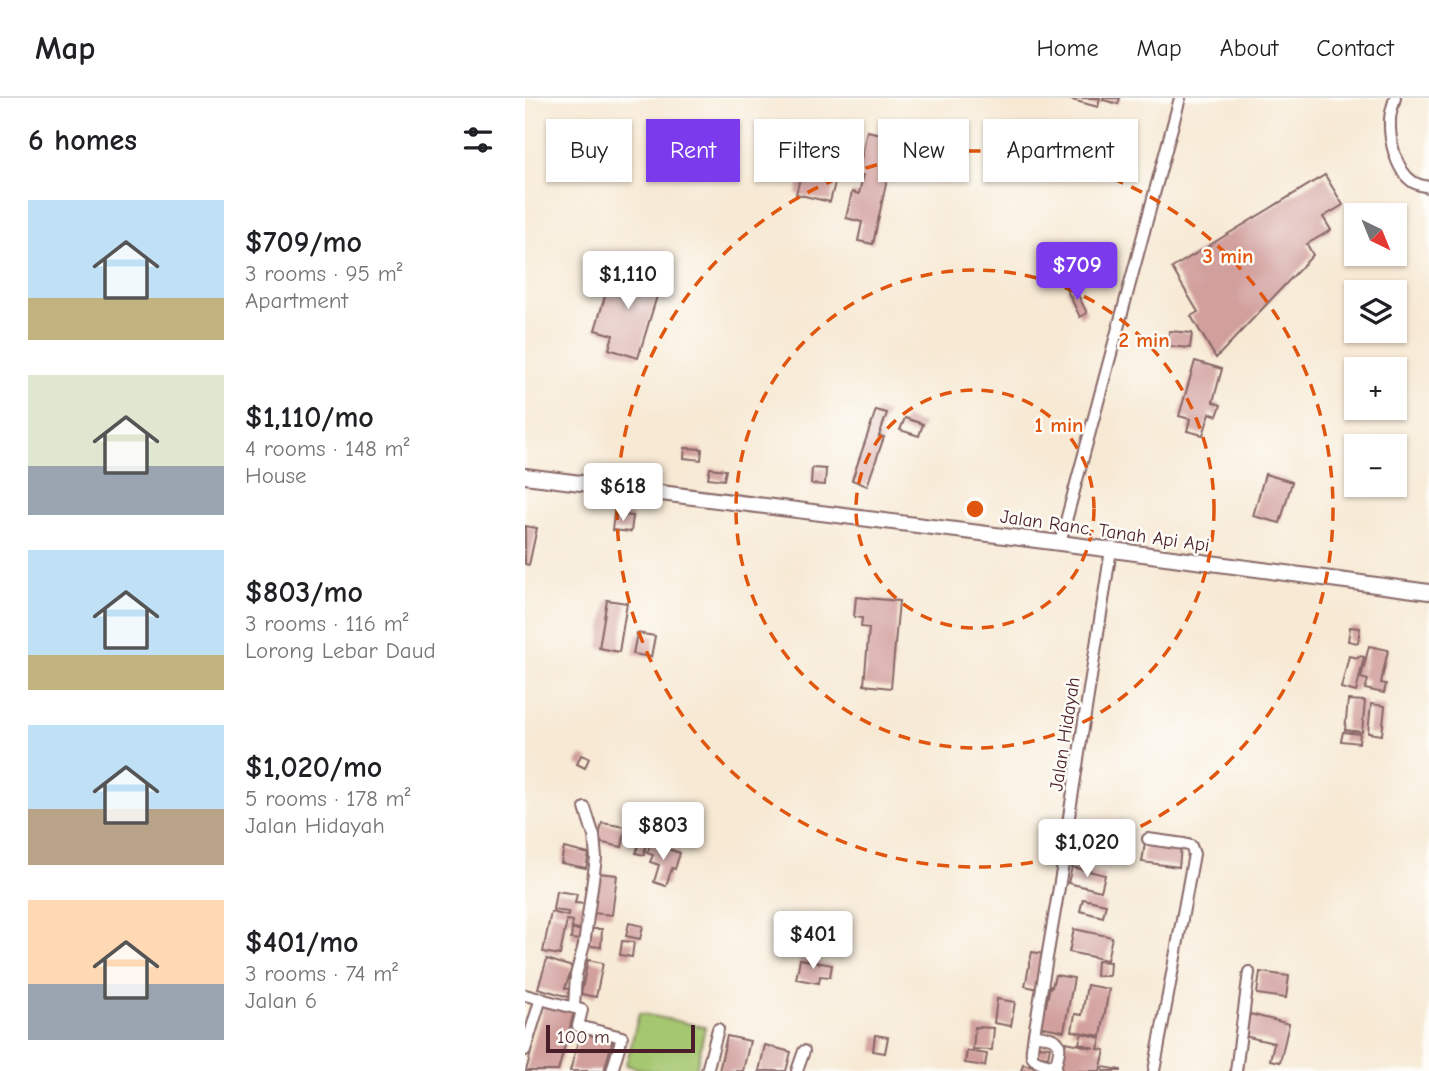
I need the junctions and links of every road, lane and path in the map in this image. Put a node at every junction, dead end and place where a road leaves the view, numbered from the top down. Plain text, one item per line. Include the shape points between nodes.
1 (1180, 98) edge
2 (1395, 98) edge
3 (1429, 187) edge
4 (525, 476) edge
5 (1060, 543) junction
6 (1111, 550) junction
7 (1429, 592) edge
8 (585, 808) dead end
9 (1148, 839) dead end
10 (1249, 972) dead end
11 (525, 995) edge
12 (541, 998) junction
13 (573, 1007) junction
14 (718, 1029) dead end
15 (1034, 1034) junction
16 (526, 1045) edge
17 (804, 1051) dead end
18 (1055, 1069) edge
19 (612, 1071) edge
20 (706, 1071) edge
21 (797, 1071) edge
22 (1154, 1071) edge
23 (1236, 1071) edge

1 - 5 street
2 - 3 street via 1390,121 1394,152 1407,178
4 - 5 street, Jalan Ranc. Tanah Api Api
5 - 6 street, Jalan Ranc. Tanah Api Api
6 - 7 street, Jalan Ranc. Tanah Api Api
6 - 15 street, Jalan Hidayah
8 - 13 street via 596,858
9 - 22 street via 1191,846 1194,854
10 - 23 street
11 - 12 street
12 - 13 street
12 - 16 street
13 - 19 street via 582,1010 578,1026 622,1037
14 - 20 street
15 - 18 street via 1033,1058
15 - 18 street via 1058,1041
17 - 21 street

